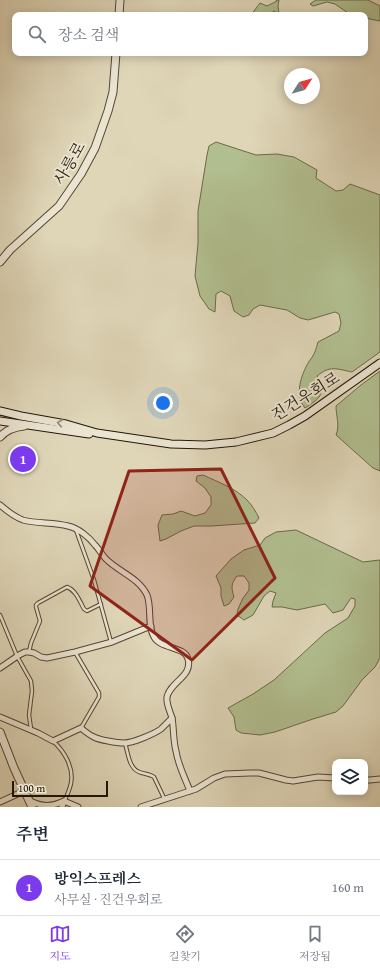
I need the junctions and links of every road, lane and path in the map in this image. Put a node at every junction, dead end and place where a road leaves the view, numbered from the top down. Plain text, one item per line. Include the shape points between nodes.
1 (120, 0) edge
2 (119, 12) edge
3 (116, 56) edge
4 (0, 262) edge
5 (380, 363) edge
6 (0, 411) edge
7 (0, 421) edge
8 (35, 426) junction
9 (97, 433) junction
10 (0, 437) edge
11 (0, 505) edge
12 (76, 529) junction
13 (101, 604) junction
14 (0, 615) edge
15 (151, 626) junction
16 (112, 642) junction
17 (29, 652) junction
18 (75, 652) junction
19 (17, 656) junction
20 (0, 668) edge
21 (0, 717) edge
22 (172, 718) junction
23 (81, 728) junction
24 (31, 730) junction
25 (0, 732) edge
26 (53, 741) junction
27 (125, 743) junction
28 (332, 778) edge
29 (380, 779) edge
30 (368, 780) edge
31 (24, 791) junction
32 (190, 791) junction
33 (165, 799) junction
34 (64, 801) junction
35 (0, 802) edge
36 (30, 804) edge
37 (62, 807) edge
38 (78, 807) edge
39 (141, 807) edge

1 - 2 main road
3 - 4 main road, 사릉로 via 108,111 95,148 81,174 59,206
5 - 9 main road, 진건우회로 via 305,416 272,433 254,438 205,445 171,444
9 -> 6 main road, 진건우회로
7 - 8 main road, 진건우회로
8 - 9 main road, 진건우회로
8 - 10 main road via 10,429
11 - 12 street via 24,520
12 - 13 lane
12 - 15 street via 90,539 106,559 143,588 148,600
13 - 16 lane
13 - 17 lane via 84,610 74,591 67,587 38,603 36,607 40,622
14 - 19 lane
15 - 16 street
15 - 22 street via 156,640 187,655 188,669 168,694
16 - 18 street
17 - 18 street via 44,658
17 - 19 street
18 - 23 lane via 99,693
19 - 20 street
19 - 24 lane via 31,681
21 - 24 street
22 - 27 street via 155,732
22 - 32 street via 176,751
23 - 26 street
23 - 27 street via 98,739
24 - 26 street
25 - 31 main road
26 - 34 lane via 62,752 71,771 70,788
27 - 33 lane via 132,766 139,772 154,777
28 - 32 street via 293,781 259,773 225,774
29 - 30 street
31 - 35 street
31 - 36 main road
32 - 33 street
33 - 39 street
34 - 36 street via 46,807
34 - 37 street
34 - 38 street

